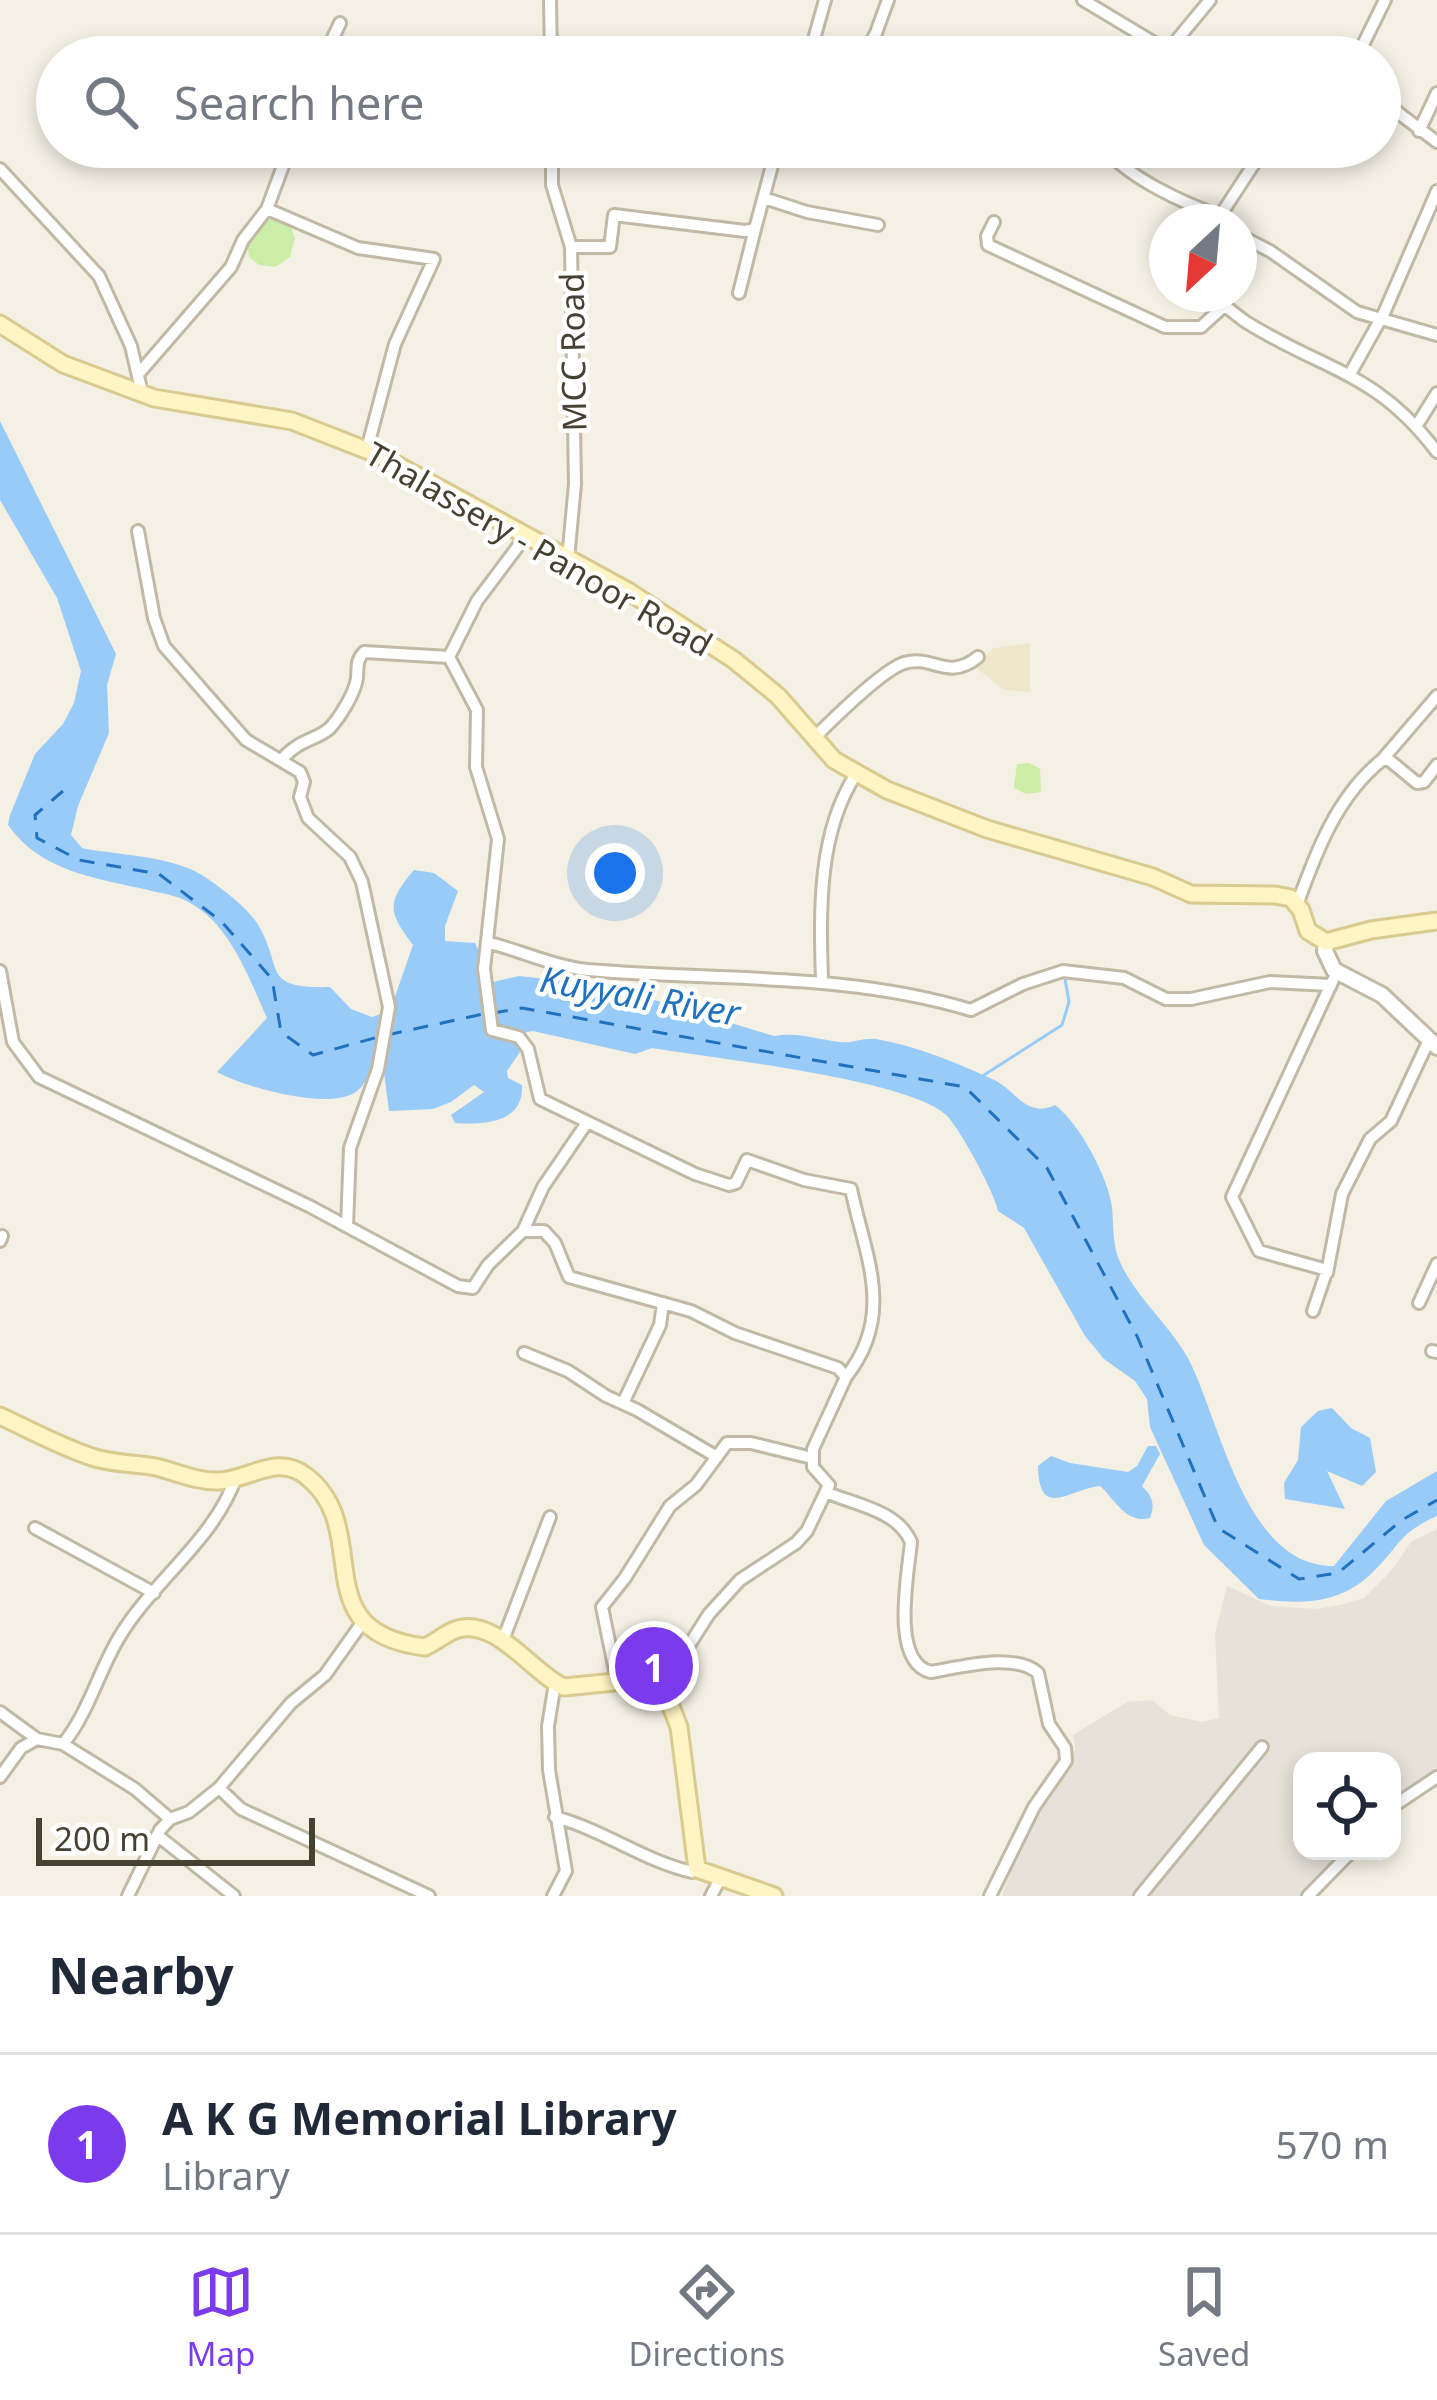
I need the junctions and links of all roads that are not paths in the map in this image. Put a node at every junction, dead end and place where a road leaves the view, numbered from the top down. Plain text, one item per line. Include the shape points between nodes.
1 (550, 0) edge
2 (826, 0) edge
3 (888, 0) edge
4 (1083, 0) edge
5 (1210, 0) edge
6 (1385, 0) edge
7 (340, 23) dead end
8 (334, 36) edge
9 (551, 36) edge
10 (815, 36) edge
11 (876, 36) edge
12 (1142, 36) edge
13 (1181, 36) edge
14 (1367, 36) edge
15 (1437, 93) edge
16 (1401, 116) edge
17 (1419, 130) junction
18 (1437, 142) edge
19 (282, 168) edge
20 (552, 168) edge
21 (772, 168) edge
22 (1129, 168) edge
23 (1251, 168) edge
24 (0, 169) edge
25 (1437, 191) edge
26 (764, 198) junction
27 (1189, 204) edge
28 (1228, 204) edge
29 (267, 209) junction
30 (994, 222) dead end
31 (878, 226) dead end
32 (755, 229) junction
33 (1257, 244) edge
34 (571, 247) junction
35 (739, 293) dead end
36 (1217, 312) edge
37 (1232, 312) edge
38 (1380, 320) junction
39 (0, 324) edge
40 (1437, 335) edge
41 (140, 372) junction
42 (1350, 374) junction
43 (142, 393) junction
44 (1437, 393) edge
45 (1417, 425) junction
46 (367, 449) junction
47 (1437, 452) edge
48 (138, 531) dead end
49 (525, 537) junction
50 (568, 559) junction
51 (449, 657) junction
52 (978, 657) dead end
53 (1437, 695) edge
54 (813, 739) junction
55 (282, 759) junction
56 (1382, 760) junction
57 (1437, 765) edge
58 (856, 774) junction
59 (1297, 905) junction
60 (1437, 921) edge
61 (1326, 942) junction
62 (490, 943) junction
63 (0, 970) edge
64 (1334, 979) junction
65 (822, 982) junction
66 (1433, 1043) edge
67 (586, 1124) junction
68 (346, 1226) junction
69 (523, 1231) junction
70 (1437, 1264) edge
71 (1328, 1270) junction
72 (1323, 1293) dead end
73 (663, 1303) junction
74 (1419, 1303) dead end
75 (1313, 1311) dead end
76 (524, 1353) dead end
77 (846, 1377) junction
78 (623, 1403) junction
79 (0, 1416) edge
80 (718, 1457) junction
81 (812, 1458) junction
82 (236, 1477) junction
83 (828, 1493) junction
84 (550, 1517) dead end
85 (35, 1528) dead end
86 (154, 1593) junction
87 (362, 1623) junction
88 (502, 1640) junction
89 (617, 1681) junction
90 (555, 1683) junction
91 (663, 1686) junction
92 (0, 1712) edge
93 (37, 1738) junction
94 (63, 1744) junction
95 (1262, 1747) dead end
96 (0, 1777) edge
97 (1437, 1777) edge
98 (219, 1788) junction
99 (1401, 1801) edge
100 (555, 1817) junction
101 (170, 1819) junction
102 (157, 1835) junction
103 (1343, 1860) edge
104 (697, 1869) junction
105 (720, 1879) junction
106 (128, 1896) edge
107 (234, 1896) edge
108 (429, 1896) edge
109 (554, 1896) edge
110 (711, 1896) edge
111 (774, 1896) edge
112 (990, 1896) edge
113 (1140, 1896) edge
114 (1308, 1896) edge

1 - 9 street
2 - 10 street
3 - 11 street
4 - 12 street
5 - 13 street
6 - 14 street
7 - 8 street
15 - 17 street
16 - 17 street
17 - 18 street
19 - 29 street
20 - 34 street, MCC Road
21 - 26 street
22 - 27 street
23 - 28 street
24 - 41 street via 99,276
25 - 38 street
26 - 31 street
26 - 32 street
29 - 41 street via 219,284
29 - 46 street via 358,248 434,259 395,344
30 - 36 street via 988,245 1165,327 1201,327
32 - 34 street via 614,215 610,247
32 - 35 street
33 - 38 street
34 - 50 street, MCC Road
37 - 42 street
38 - 40 street
38 - 42 street
39 - 43 main road, Thalassery - Panoor Road via 63,364
41 - 43 street
42 - 45 street
43 - 46 main road, Thalassery - Panoor Road via 292,421
44 - 45 street
45 - 47 street
46 - 49 main road, Thalassery - Panoor Road
48 - 55 street via 164,646 246,740
49 - 50 main road, Thalassery - Panoor Road
49 - 51 street via 477,601
50 - 54 main road, Thalassery - Panoor Road via 734,660
51 - 55 street via 364,652 351,695 329,728
51 - 62 street via 477,710 476,767 498,839
52 - 54 street via 965,668 896,667
53 - 56 street
54 - 58 main road, Thalassery - Panoor Road
55 - 68 street via 303,776 308,818 350,856 362,882 389,1007 350,1148
56 - 57 street via 1417,783
56 - 59 street via 1334,818
58 - 59 main road, Thalassery - Panoor Road via 987,829 1191,894 1275,895
58 - 65 street via 840,800 819,901
59 - 61 main road via 1308,931
60 - 61 main road
61 - 64 street
62 - 65 street via 583,970
62 - 67 street via 492,1030 519,1037 528,1049 540,1099
63 - 68 street via 13,1042 38,1077
64 - 65 street via 1166,999 1124,977 1063,971 971,1010 912,992
64 - 66 street via 1382,995
64 - 71 street via 1232,1197 1259,1251
66 - 71 street via 1342,1194
67 - 69 street
67 - 77 street via 729,1185 746,1160 850,1189 876,1291 867,1337
68 - 69 street via 466,1288
69 - 73 street via 544,1231 569,1277
70 - 74 street
71 - 72 street
71 - 75 street
73 - 77 street
73 - 78 street
76 - 78 street
77 - 81 street
78 - 80 street
79 - 82 main road via 94,1458 212,1481
80 - 81 street via 727,1443 739,1442
80 - 89 street via 670,1506 602,1606
81 - 83 street
82 - 86 street
82 - 87 main road via 276,1465 307,1476 335,1521 344,1580
83 - 91 street via 796,1543 740,1580 709,1614
83 - 112 street via 906,1531 905,1626 920,1670 1014,1663 1039,1673 1066,1761
84 - 88 street
85 - 86 street
86 - 94 street via 122,1631
87 - 88 main road via 413,1646 468,1628
87 - 98 street via 325,1675
88 - 90 main road
89 - 90 main road via 587,1688
89 - 91 main road
90 - 100 street via 548,1726
91 - 104 main road via 679,1727
92 - 93 street
93 - 94 street
93 - 96 street
94 - 101 street
95 - 113 street
97 - 99 street
98 - 101 street
98 - 108 street via 241,1808
100 - 104 street via 677,1869
100 - 109 street via 566,1871
101 - 102 street
102 - 106 street
102 - 107 street
103 - 114 street
104 - 105 main road
105 - 110 street
105 - 111 main road

